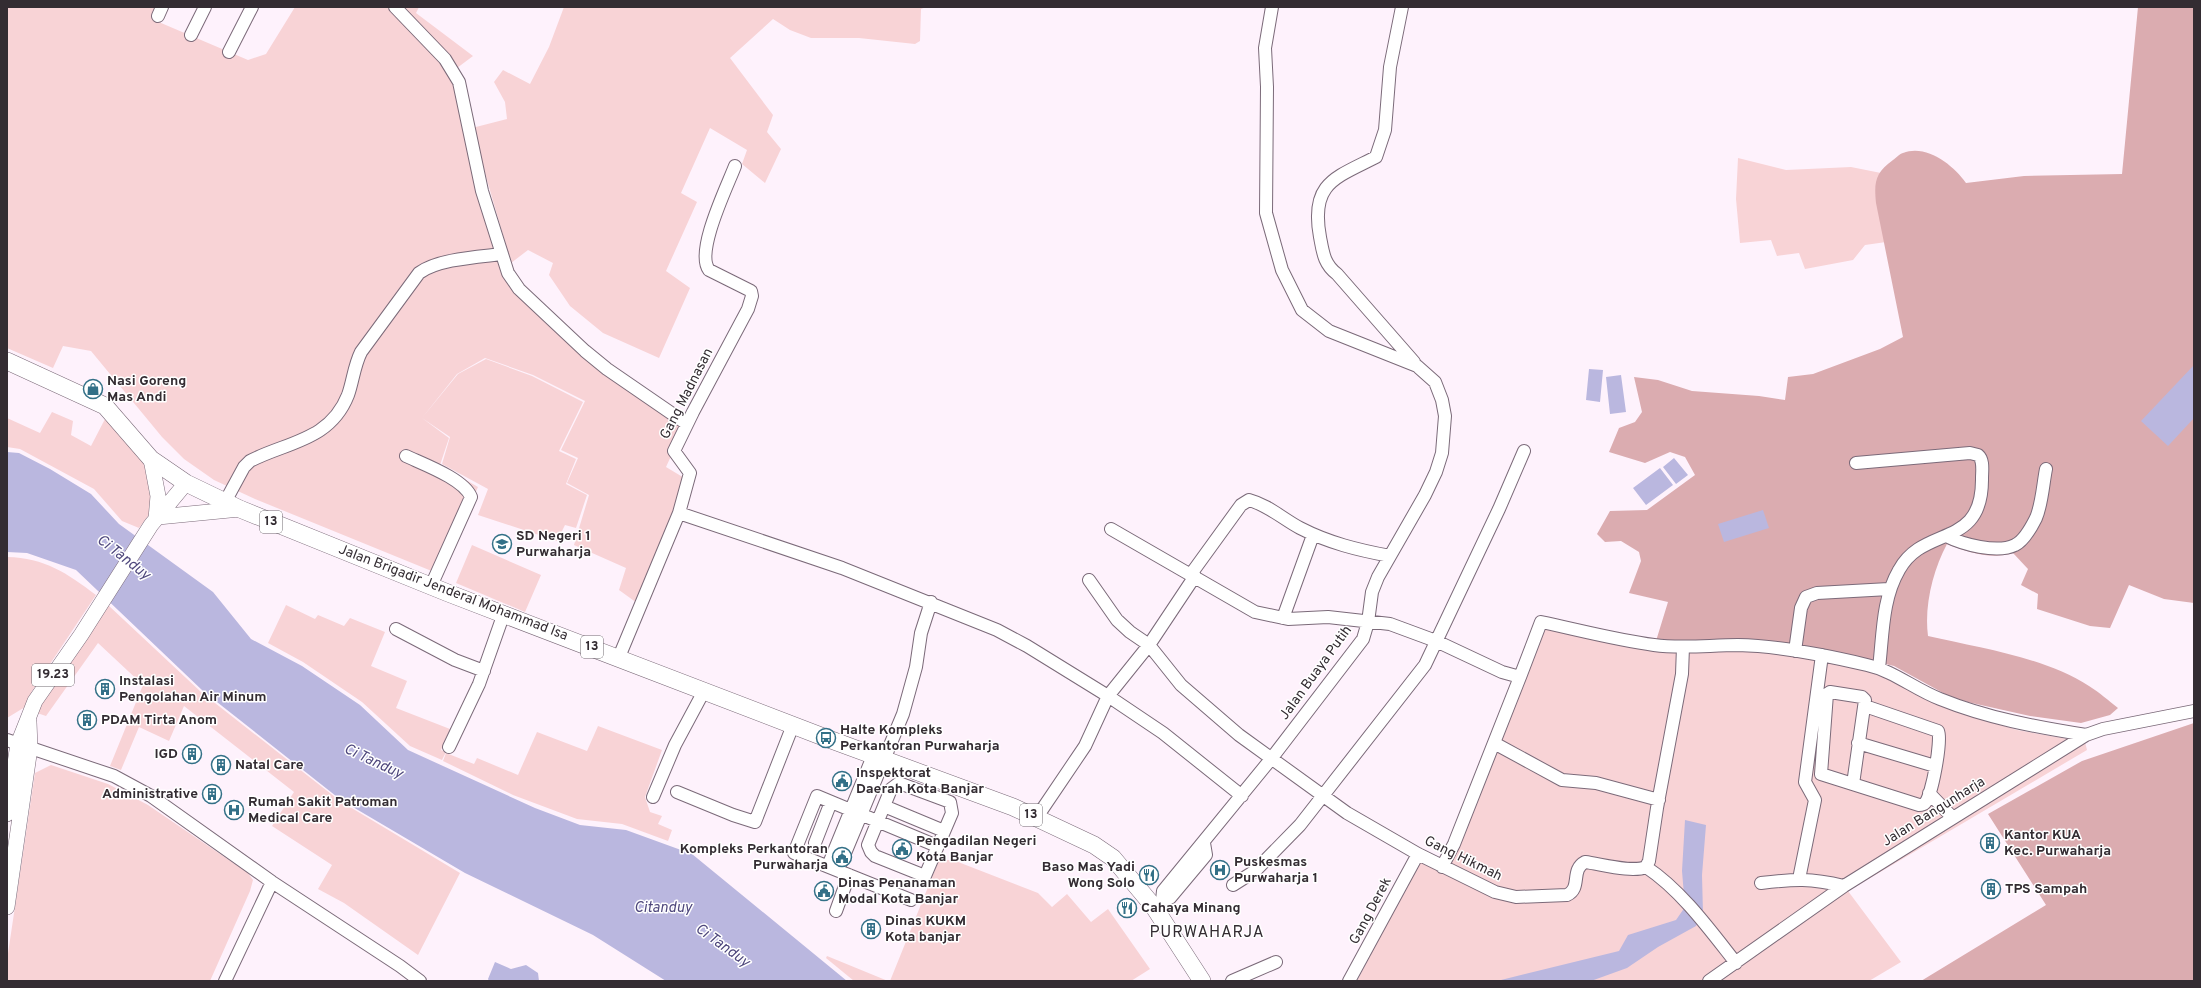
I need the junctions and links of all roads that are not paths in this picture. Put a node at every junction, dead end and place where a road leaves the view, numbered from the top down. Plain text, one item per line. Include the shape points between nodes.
1 (206, 7) edge
2 (252, 7) edge
3 (395, 7) edge
4 (1272, 7) edge
5 (1402, 7) edge
6 (191, 35) dead end
7 (229, 52) dead end
8 (735, 166) dead end
9 (502, 254) junction
10 (7, 362) edge
11 (1417, 366) junction
12 (687, 424) junction
13 (1524, 451) dead end
14 (406, 456) dead end
15 (151, 459) junction
16 (1856, 463) dead end
17 (2046, 469) dead end
18 (186, 483) junction
19 (232, 506) junction
20 (679, 513) junction
21 (155, 521) junction
22 (1111, 529) dead end
23 (1313, 535) junction
24 (1946, 536) junction
25 (1390, 556) junction
26 (1193, 575) junction
27 (1089, 580) dead end
28 (431, 586) junction
29 (1889, 589) junction
30 (931, 602) junction
31 (504, 613) junction
32 (1283, 618) junction
33 (1368, 622) junction
34 (396, 629) dead end
35 (1436, 641) junction
36 (1149, 645) junction
37 (1683, 647) junction
38 (1795, 651) junction
39 (1822, 655) junction
40 (619, 657) junction
41 (1879, 668) junction
42 (484, 672) junction
43 (1520, 678) junction
44 (704, 691) junction
45 (1108, 696) junction
46 (1865, 706) junction
47 (2194, 711) edge
48 (793, 725) junction
49 (2086, 735) junction
50 (1494, 743) junction
51 (1858, 743) junction
52 (18, 744) edge
53 (448, 747) dead end
54 (878, 758) junction
55 (1271, 759) junction
56 (1935, 766) junction
57 (1853, 784) junction
58 (677, 792) dead end
59 (1929, 793) junction
60 (1242, 796) junction
61 (1324, 797) junction
62 (653, 798) dead end
63 (1659, 800) junction
64 (831, 802) junction
65 (884, 806) junction
66 (856, 812) junction
67 (7, 814) edge
68 (1037, 818) junction
69 (1954, 818) junction
70 (878, 820) junction
71 (944, 831) junction
72 (815, 843) dead end
73 (937, 846) junction
74 (1418, 854) junction
75 (1442, 867) junction
76 (1646, 867) junction
77 (838, 870) junction
78 (1799, 879) junction
79 (272, 882) junction
80 (1761, 884) dead end
81 (1233, 885) dead end
82 (1844, 886) junction
83 (911, 900) dead end
84 (1158, 903) junction
85 (7, 907) edge
86 (836, 911) dead end
87 (1276, 962) dead end
88 (1736, 963) junction
89 (225, 981) edge
90 (420, 981) edge
91 (1202, 981) edge
92 (1232, 981) edge
93 (1349, 981) edge
94 (1709, 981) edge

1 - 6 street
2 - 7 street
3 - 9 street via 445,59 459,82 482,191
4 - 11 street via 1265,48 1266,213 1282,270 1302,310 1329,331
5 - 11 street via 1390,67 1385,130 1376,157 1334,179 1319,199 1316,217 1323,255 1328,267 1337,274
8 - 12 street, Gang Madnasan via 714,219 706,248 705,264 716,274 751,290 752,296 748,309
9 - 12 street via 508,273 519,289 585,351
9 - 19 street via 442,264 418,273 361,352 348,395 333,419 304,440 250,461 244,467
10 - 15 highway, 13 via 105,406
11 - 25 street, Jalan Buaya Putih via 1435,382 1442,400 1445,432 1440,459 1426,495
12 - 20 street, Gang Madnasan via 674,451 690,473
13 - 35 street
14 - 28 street via 461,484 471,496
15 - 18 highway, 13
15 - 21 main road via 158,496
16 - 24 street via 1970,453 1981,457 1981,494 1976,515 1961,529
17 - 24 street via 2036,517 2015,545 1997,548 1976,547 1959,543
18 - 19 highway, Jalan Brigadir Jenderal Mohammad Isa / 13
18 - 21 main road, 19.23
19 - 21 main road
19 - 28 highway, Jalan Brigadir Jenderal Mohammad Isa / 13
20 - 30 street via 842,568
20 - 40 street, Gang Madnasan
21 - 52 main road, 19.23 via 81,635 42,689
22 - 26 street
23 - 25 street via 1340,546
23 - 26 street via 1249,500 1241,505
23 - 32 street
24 - 29 street via 1916,550 1903,563
25 - 33 street, Jalan Buaya Putih via 1372,592
26 - 32 street via 1245,609
26 - 36 street
27 - 36 street, Gang Hikmah via 1117,620
28 - 31 highway, Jalan Brigadir Jenderal Mohammad Isa / 13
29 - 38 street via 1824,593 1806,597 1801,608
29 - 41 street
30 - 45 street via 1002,632
30 - 54 street via 921,633 916,667 903,714
31 - 40 highway, Jalan Brigadir Jenderal Mohammad Isa / 13
31 - 42 street
32 - 33 street via 1297,620 1328,617
33 - 35 street via 1396,626
33 - 55 street, Jalan Buaya Putih via 1363,638
34 - 42 street
35 - 43 street
35 - 61 street via 1425,665 1408,689 1372,730
36 - 45 street
36 - 55 street, Gang Hikmah via 1180,685
37 - 38 street via 1739,645
37 - 43 street via 1655,645 1541,622
37 - 63 street via 1682,674
38 - 39 street
39 - 41 street
39 - 78 street via 1805,782 1815,800
40 - 44 highway, Jalan Brigadir Jenderal Mohammad Isa / 13
41 - 49 street via 1924,693 1958,706 2031,726
42 - 53 street
43 - 50 street
44 - 48 highway, Jalan Brigadir Jenderal Mohammad Isa / 13
44 - 62 street via 675,745
45 - 60 street via 1163,733
45 - 68 street via 1085,746
46 - 51 street
46 - 56 street via 1938,731 1940,735
46 - 57 street via 1862,697 1833,691 1827,694 1820,771 1826,776
47 - 49 street, Jalan Bangunharja via 2103,729
48 - 54 highway, Jalan Brigadir Jenderal Mohammad Isa / 13
48 - 58 street via 756,822
49 - 69 street, Jalan Bangunharja
50 - 63 street via 1562,780 1596,783
50 - 75 street via 1454,844
51 - 56 street
51 - 57 street
52 - 67 main road, 19.23
52 - 79 street via 114,776 151,796
52 - 85 main road, 19.23
54 - 66 street
54 - 68 highway, Jalan Brigadir Jenderal Mohammad Isa / 13
55 - 60 street, Jalan Buaya Putih
55 - 61 street, Gang Hikmah
56 - 59 street
57 - 59 street via 1919,805 1925,803
59 - 69 street
60 - 84 street, Jalan Buaya Putih via 1163,891
61 - 74 street, Gang Hikmah
61 - 81 street via 1275,853 1255,871
63 - 76 street
64 - 66 street
64 - 72 street
64 - 77 street via 817,796 794,853
65 - 70 street
65 - 71 street
65 - 71 street via 891,789 899,783 950,802 952,813
66 - 70 street
66 - 77 street
68 - 84 highway, Jalan Brigadir Jenderal Mohammad Isa / 13 via 1105,852
69 - 82 street, Jalan Bangunharja
70 - 73 street
70 - 73 street via 868,845 875,856 925,876
71 - 73 street
74 - 75 street, Gang Hikmah
74 - 93 street, Gang Derek
75 - 76 street, Gang Hikmah via 1477,885 1516,898 1567,895 1573,892 1576,886 1576,872 1581,864 1586,862 1641,869
76 - 88 street via 1672,888
77 - 83 street
77 - 86 street
78 - 80 street
78 - 82 street
79 - 89 street
79 - 90 street via 394,961
82 - 88 street, Jalan Bangunharja
84 - 91 highway, Jalan Brigadir Jenderal Mohammad Isa / 13
87 - 92 street
88 - 94 street, Jalan Bangunharja

